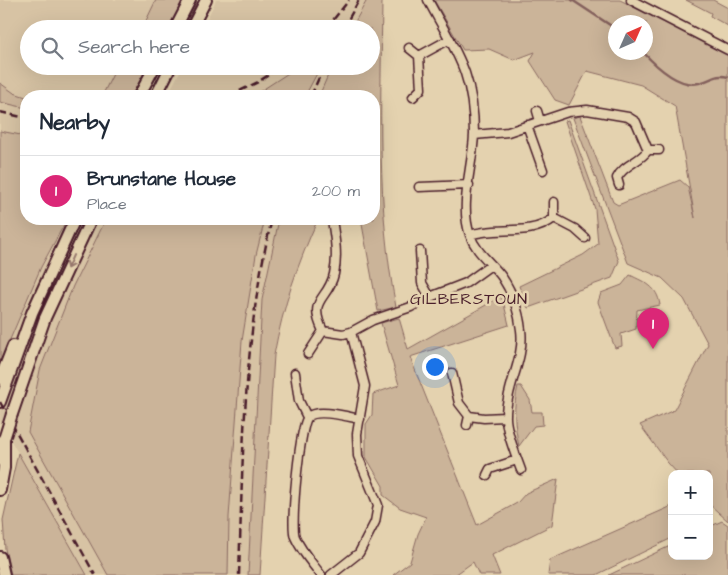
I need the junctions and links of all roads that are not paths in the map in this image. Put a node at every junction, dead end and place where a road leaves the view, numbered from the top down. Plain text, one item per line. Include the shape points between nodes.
1 (190, 0) edge
2 (206, 0) edge
3 (428, 0) edge
4 (631, 0) edge
5 (180, 20) edge
6 (196, 20) edge
7 (450, 38) junction
8 (409, 48) dead end
9 (728, 50) edge
10 (418, 56) junction
11 (150, 75) edge
12 (166, 75) edge
13 (142, 90) edge
14 (159, 90) edge
15 (414, 97) dead end
16 (537, 111) dead end
17 (540, 121) junction
18 (527, 125) junction
19 (474, 135) junction
20 (648, 150) junction
21 (659, 150) dead end
22 (543, 170) dead end
23 (469, 185) junction
24 (619, 185) dead end
25 (419, 187) dead end
26 (554, 202) dead end
27 (554, 218) junction
28 (72, 225) edge
29 (89, 225) edge
30 (333, 225) edge
31 (470, 235) junction
32 (585, 238) dead end
33 (420, 251) dead end
34 (491, 265) junction
35 (430, 297) junction
36 (32, 313) junction
37 (323, 331) junction
38 (351, 332) junction
39 (308, 354) dead end
40 (295, 373) dead end
41 (452, 373) dead end
42 (0, 379) edge
43 (466, 383) dead end
44 (456, 384) junction
45 (1, 399) edge
46 (469, 416) junction
47 (307, 417) junction
48 (505, 417) junction
49 (360, 419) junction
50 (466, 425) dead end
51 (4, 437) junction
52 (0, 454) edge
53 (517, 460) junction
54 (488, 469) dead end
55 (521, 470) dead end
56 (0, 490) edge
57 (0, 557) edge
58 (4, 575) edge
59 (320, 575) edge
60 (331, 575) edge

1 - 5 main road
2 - 6 main road
3 - 7 street
4 - 9 street
7 - 10 street
7 - 19 street via 468,77
8 - 10 street
10 - 15 street via 421,89
11 - 13 main road
12 - 14 main road
16 - 17 street
17 - 18 street
17 - 20 street via 587,110 628,117 640,128
18 - 19 street via 508,132
18 - 22 street
19 - 23 street
20 - 21 street
20 - 24 street via 620,172 617,178
23 - 25 street
23 - 31 street via 466,216
26 - 27 street
27 - 31 street via 544,227 532,230 485,231
27 - 32 street
28 - 36 main road
29 -> 51 main road, bridge via 46,318
30 - 37 street via 336,240 334,272 317,307
31 - 34 street
33 - 35 street via 422,283
34 - 35 street via 466,283
34 - 48 street via 509,290 522,333 520,357
35 - 38 street
36 - 42 main road
36 - 45 main road
37 - 38 street
37 - 39 street
38 - 49 street via 365,386
40 - 47 street via 299,401
41 - 44 street
43 - 44 street
44 - 46 street via 459,403
46 - 48 street
46 - 50 street
47 - 49 street via 330,414
47 - 59 street via 300,439 293,529
48 - 53 street
49 - 60 street via 358,456 378,505 368,539 359,553
51 - 52 main road
51 - 56 main road
53 - 54 street
53 - 55 street
57 - 58 main road

